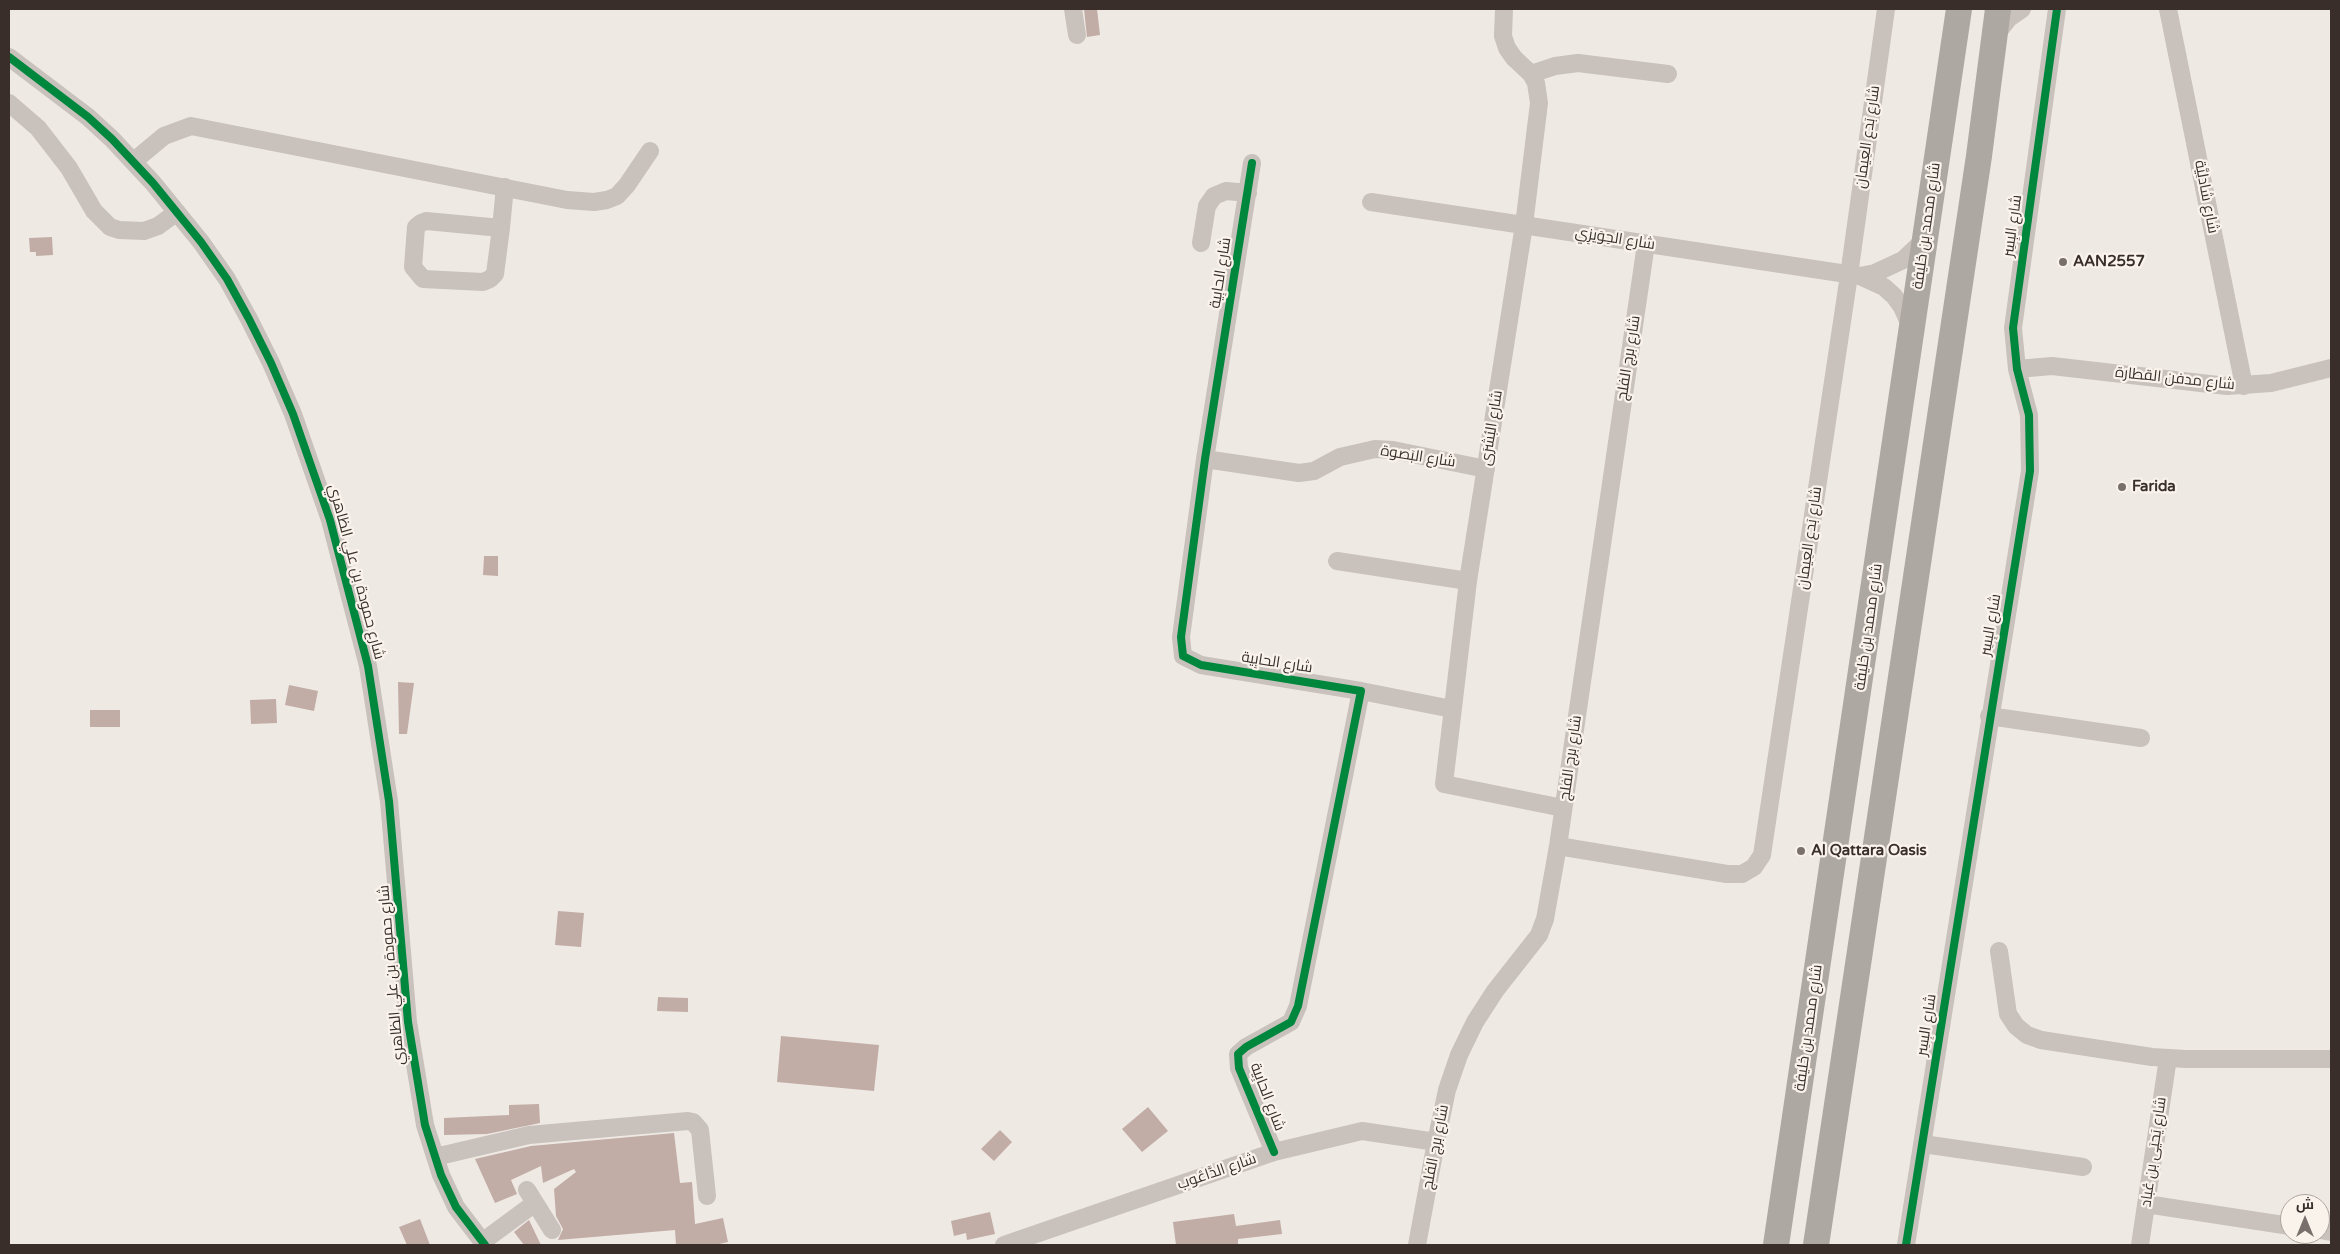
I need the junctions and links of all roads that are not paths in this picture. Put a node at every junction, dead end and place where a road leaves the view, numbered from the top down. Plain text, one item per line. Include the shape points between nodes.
1 (1073, 9) edge
2 (1504, 9) edge
3 (1886, 9) edge
4 (1959, 9) edge
5 (1998, 9) edge
6 (2022, 9) edge
7 (2057, 9) edge
8 (2168, 9) edge
9 (1077, 35) dead end
10 (1994, 38) junction
11 (9, 57) edge
12 (1531, 74) junction
13 (1668, 74) dead end
14 (9, 103) edge
15 (650, 151) dead end
16 (134, 161) junction
17 (1252, 162) dead end
18 (505, 187) junction
19 (1248, 193) junction
20 (1371, 202) dead end
21 (177, 212) junction
22 (1524, 225) junction
23 (501, 228) junction
24 (1925, 239) junction
25 (1201, 243) dead end
26 (1646, 244) junction
27 (1854, 276) junction
28 (1912, 331) junction
29 (2331, 368) edge
30 (2017, 369) junction
31 (2244, 386) junction
32 (1205, 459) junction
33 (1486, 469) junction
34 (1337, 561) dead end
35 (1468, 581) junction
36 (1361, 691) junction
37 (1452, 709) junction
38 (1989, 716) junction
39 (2140, 738) dead end
40 (1564, 808) junction
41 (1558, 846) junction
42 (1999, 951) dead end
43 (2168, 1058) junction
44 (2331, 1059) edge
45 (1436, 1142) junction
46 (1923, 1144) junction
47 (1274, 1152) junction
48 (435, 1157) junction
49 (2083, 1167) dead end
50 (707, 1196) dead end
51 (2146, 1204) junction
52 (2280, 1224) edge
53 (552, 1230) dead end
54 (483, 1244) edge
55 (1004, 1245) edge
56 (1417, 1245) edge
57 (1776, 1245) edge
58 (1816, 1245) edge
59 (1906, 1245) edge
60 (2140, 1245) edge

1 - 9 street
2 - 12 street via 1502,36 1514,58
3 - 27 street, شارع بَدع العِيمان
4 - 24 highway, شارع محمد بن خليفة
5 - 10 highway
6 - 10 street via 2009,18
7 - 30 street, شارع البِسِر via 2013,328
8 - 31 street, شارع شادلِيَّة
10 - 58 highway
11 - 16 street, شارع حمودة بن علي الظاهري via 88,117
12 - 13 street via 1578,63
12 - 22 street, شارع البُشرَى via 1539,103
14 - 21 street via 38,128 69,168 94,211 110,227 144,231 158,226
15 - 18 street via 627,185 617,196 607,200 580,202
16 - 18 street via 164,136 191,126
16 - 21 street, شارع حمودة بن علي الظاهري
17 - 19 street, شارع الحابِية
18 - 23 street
19 - 25 street via 1226,191 1214,196 1207,206
19 - 32 street, شارع الحابِية
20 - 22 street, شارع الحِوَيزِي
21 - 48 street, شارع حمودة بن علي الظاهري via 227,279 271,363 314,471 348,580 384,753 408,1022 425,1125
22 - 26 street, شارع الحِوَيزِي
22 - 33 street, شارع البُشرَى
23 - 23 street via 495,274 484,282 423,279 413,267 416,228 421,223
24 - 27 street, شارع الحِوَيزِي via 1903,260 1889,268
24 - 28 highway, شارع محمد بن خليفة
26 - 27 street, شارع الحِوَيزِي
26 - 40 street, شارع برج الفلج
27 - 28 street, شارع الحِوَيزِي via 1884,287 1894,296
27 - 41 street, شارع بَدع العِيمان via 1762,855 1754,867 1742,874 1727,874
28 - 57 highway, شارع محمد بن خليفة
29 - 31 street, شارع مدفن القطارة
30 - 31 street, شارع مدفن القطارة via 2052,366 2210,385
30 - 38 street, شارع البِسِر via 2029,415 2030,470
32 - 33 street, شارع البَصوة via 1300,473 1314,472 1340,458 1375,449
32 - 36 street, شارع الحابِية via 1181,637 1183,656 1201,665
33 - 35 street, شارع البُشرَى
34 - 35 street
35 - 37 street, شارع البُشرَى
36 - 37 street
36 - 47 street, شارع الحابِية via 1298,1006 1291,1022 1246,1046 1238,1054 1239,1068
37 - 40 street, شارع البُشرَى via 1444,784
38 - 39 street
38 - 46 street, شارع البِسِر
40 - 41 street, شارع برج الفلج
41 - 45 street, شارع برج الفلج via 1539,936 1475,1022 1447,1090
42 - 43 street via 2008,1014 2027,1035 2041,1040
43 - 44 street
43 - 51 street, شارع يَحيَى بن عُباد
45 - 47 street, شارع الدَّاعُوب via 1362,1132
45 - 56 street, شارع برج الفلج
46 - 49 street
46 - 59 street, شارع البِسِر
47 - 55 street, شارع الدَّاعُوب
48 - 50 street via 529,1135 688,1121 700,1130
48 - 54 street, شارع حمودة بن علي الظاهري via 456,1207
51 - 52 street
51 - 60 street, شارع يَحيَى بن عُباد
53 - 54 street via 531,1197

